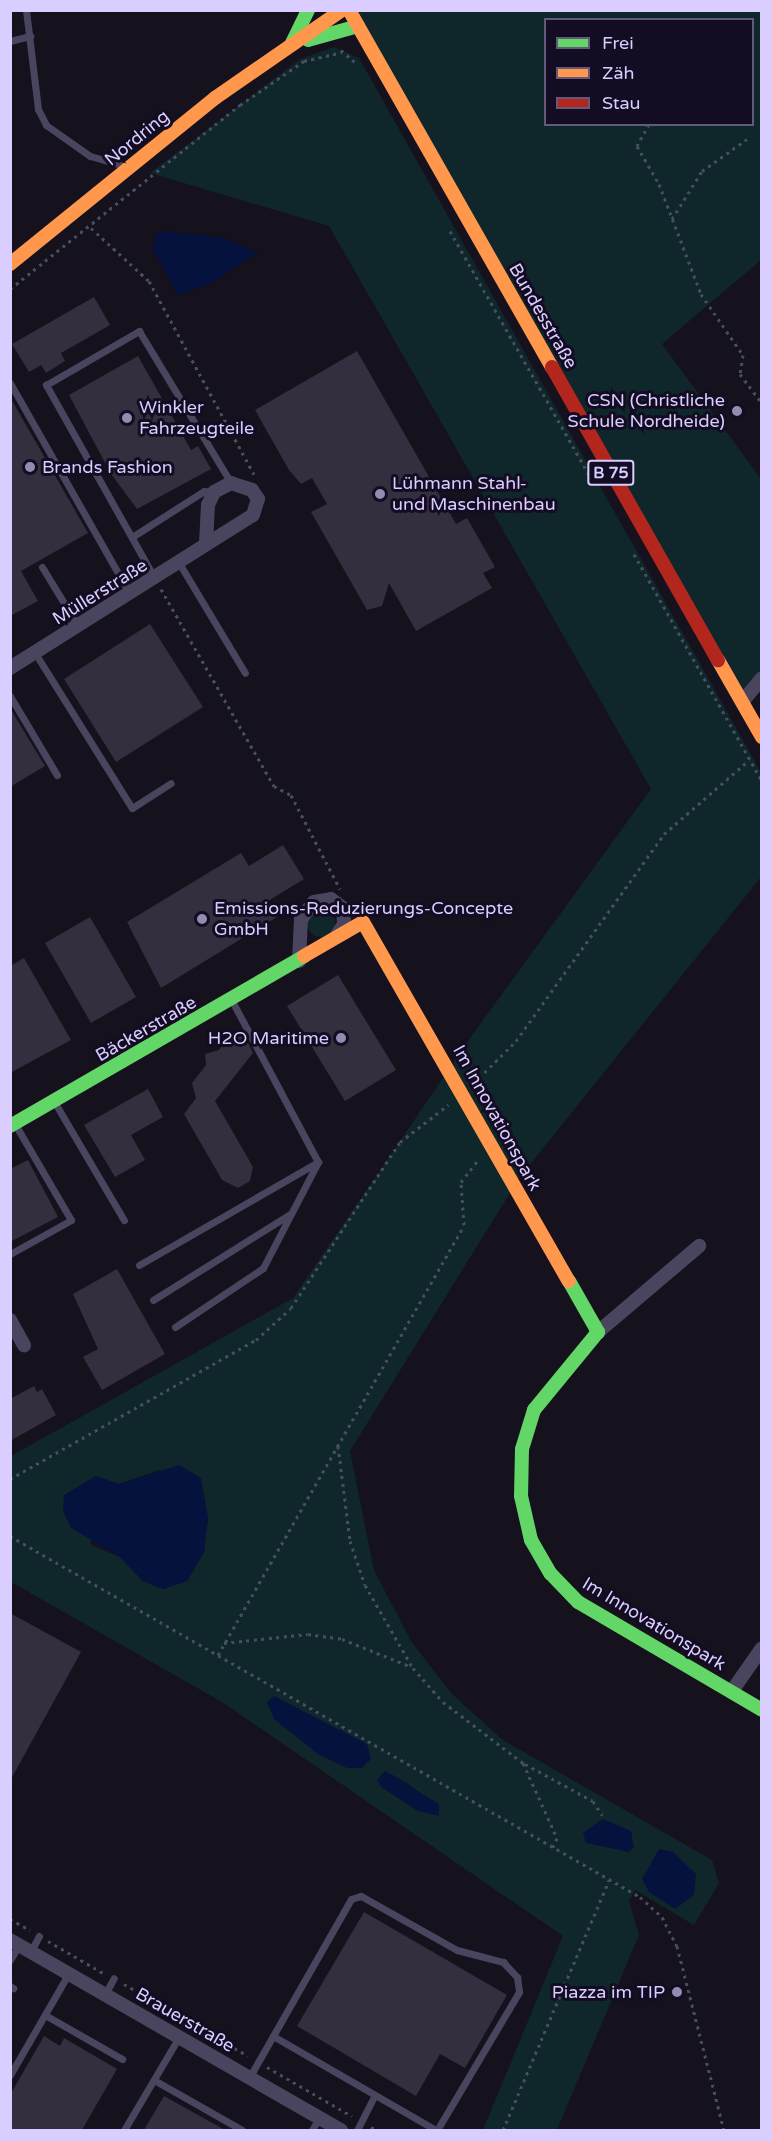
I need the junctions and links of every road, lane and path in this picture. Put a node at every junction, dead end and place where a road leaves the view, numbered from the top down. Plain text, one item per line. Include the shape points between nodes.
1 (26, 10) edge
2 (308, 10) edge
3 (342, 10) edge
4 (349, 10) edge
5 (358, 26) junction
6 (30, 36) junction
7 (10, 41) edge
8 (291, 45) junction
9 (363, 73) dead end
10 (648, 126) edge
11 (747, 139) dead end
12 (130, 167) junction
13 (73, 215) junction
14 (672, 220) junction
15 (447, 224) dead end
16 (91, 228) junction
17 (10, 264) edge
18 (10, 290) edge
19 (10, 383) edge
20 (762, 403) edge
21 (258, 479) dead end
22 (592, 481) dead end
23 (231, 483) junction
24 (214, 492) junction
25 (132, 537) junction
26 (206, 544) junction
27 (633, 552) dead end
28 (179, 563) junction
29 (42, 567) dead end
30 (155, 579) junction
31 (130, 594) junction
32 (78, 626) junction
33 (35, 653) junction
34 (10, 668) edge
35 (245, 673) dead end
36 (762, 678) edge
37 (10, 696) edge
38 (742, 702) junction
39 (762, 737) edge
40 (749, 760) junction
41 (57, 775) dead end
42 (762, 781) edge
43 (171, 783) dead end
44 (342, 883) dead end
45 (363, 922) joint
46 (333, 942) junction
47 (299, 961) junction
48 (232, 1000) junction
49 (464, 1093) junction
50 (55, 1102) junction
51 (13, 1125) edge
52 (493, 1150) junction
53 (318, 1162) junction
54 (292, 1212) junction
55 (124, 1220) dead end
56 (699, 1246) dead end
57 (10, 1254) edge
58 (139, 1265) dead end
59 (153, 1300) dead end
60 (10, 1320) edge
61 (175, 1327) dead end
62 (598, 1332) junction
63 (24, 1345) dead end
64 (338, 1444) junction
65 (10, 1479) edge
66 (10, 1536) edge
67 (224, 1643) junction
68 (762, 1648) edge
69 (218, 1655) junction
70 (413, 1668) junction
71 (732, 1691) junction
72 (762, 1710) edge
73 (523, 1763) junction
74 (602, 1815) dead end
75 (553, 1847) junction
76 (609, 1880) junction
77 (10, 1919) edge
78 (39, 1936) junction
79 (20, 1945) edge
80 (10, 1960) edge
81 (69, 1973) junction
82 (114, 1978) junction
83 (105, 1994) junction
84 (45, 2014) junction
85 (273, 2036) junction
86 (179, 2037) junction
87 (122, 2059) dead end
88 (258, 2062) junction
89 (10, 2075) edge
90 (249, 2078) junction
91 (154, 2080) junction
92 (375, 2096) junction
93 (362, 2121) junction
94 (316, 2124) edge
95 (124, 2130) edge
96 (242, 2130) edge
97 (341, 2130) edge
98 (357, 2130) edge
99 (377, 2130) edge
100 (436, 2130) edge
101 (503, 2130) edge
102 (724, 2130) edge

1 - 6 lane
2 - 8 street, Nordring
3 - 8 street, Nordring
4 - 5 street, Bundesstraße / B 75
5 - 8 street, Nordring
5 - 38 street, Bundesstraße / B 75
6 - 7 lane
6 - 12 lane via 38,109 46,125 90,156
8 - 12 street, Nordring
9 - 16 path via 342,52 304,61 240,105
10 - 14 path via 637,146
11 - 14 path via 702,171
12 - 13 street, Nordring
13 - 16 path
13 - 17 street, Nordring
14 - 20 path via 701,294 743,355 740,374
15 - 22 path
16 - 18 path
16 - 21 path via 149,281 244,462
19 - 31 lane
23 - 24 street
23 - 25 lane via 139,331 46,385
23 - 26 street, Müllerstraße via 252,490 258,499 253,515
24 - 25 lane via 204,491
24 - 26 street via 208,505
25 - 30 lane
26 - 28 street, Müllerstraße
27 - 40 path
28 - 30 street, Müllerstraße
28 - 35 lane
29 - 32 lane
30 - 31 street, Müllerstraße
30 - 44 path via 274,786 291,795
31 - 32 street, Müllerstraße
32 - 33 street, Müllerstraße
33 - 34 street, Müllerstraße
33 - 43 lane via 132,808
36 - 38 street
37 - 41 lane
38 - 39 street, B 75
40 - 42 path
40 - 49 path via 664,834 516,1041
45 - 46 street, Bäckerstraße
45 - 49 street, Im Innovationspark
46 - 47 street, Bäckerstraße
46 - 47 street via 344,924 343,908 323,898 301,919
47 - 48 street, Bäckerstraße
48 - 50 street, Bäckerstraße
48 - 53 lane
49 - 52 street, Im Innovationspark
49 - 65 path via 400,1142 291,1308 256,1340
50 - 51 street, Bäckerstraße
50 - 55 lane
51 - 57 lane via 71,1220
52 - 62 street, Im Innovationspark
52 - 64 path via 472,1163 460,1182 464,1225
53 - 54 lane
53 - 58 lane
54 - 59 lane
54 - 61 lane via 252,1280
56 - 62 street, Im Innovationspark
60 - 63 street
62 - 71 street, Im Innovationspark via 534,1410 522,1449 520,1496 531,1540 551,1574 578,1602
64 - 67 path
64 - 70 path via 350,1541 361,1574
66 - 69 path
67 - 69 path
67 - 70 path via 308,1635 342,1639
68 - 71 street
69 - 75 path
70 - 73 path via 442,1702
71 - 72 street, Im Innovationspark
73 - 74 path via 592,1801
73 - 75 path via 558,1838
75 - 76 path
76 - 101 path
76 - 102 path via 662,1917 678,1946
77 - 78 path
78 - 79 lane
78 - 82 path
79 - 80 lane
79 - 81 street, Brauerstraße
81 - 83 street, Brauerstraße
81 - 84 lane
82 - 83 lane
82 - 88 path
83 - 86 street, Brauerstraße
84 - 87 lane
84 - 89 lane
85 - 88 lane
85 - 92 lane
85 - 100 lane via 351,1899 361,1896 458,1950 503,1962 518,1977 519,1992
86 - 90 street, Brauerstraße
86 - 91 lane
88 - 90 lane
88 - 93 path
90 - 94 street, Brauerstraße
91 - 95 lane
91 - 96 lane
92 - 93 lane
92 - 100 lane
93 - 98 lane
93 - 99 path
94 - 97 street, Brauerstraße

